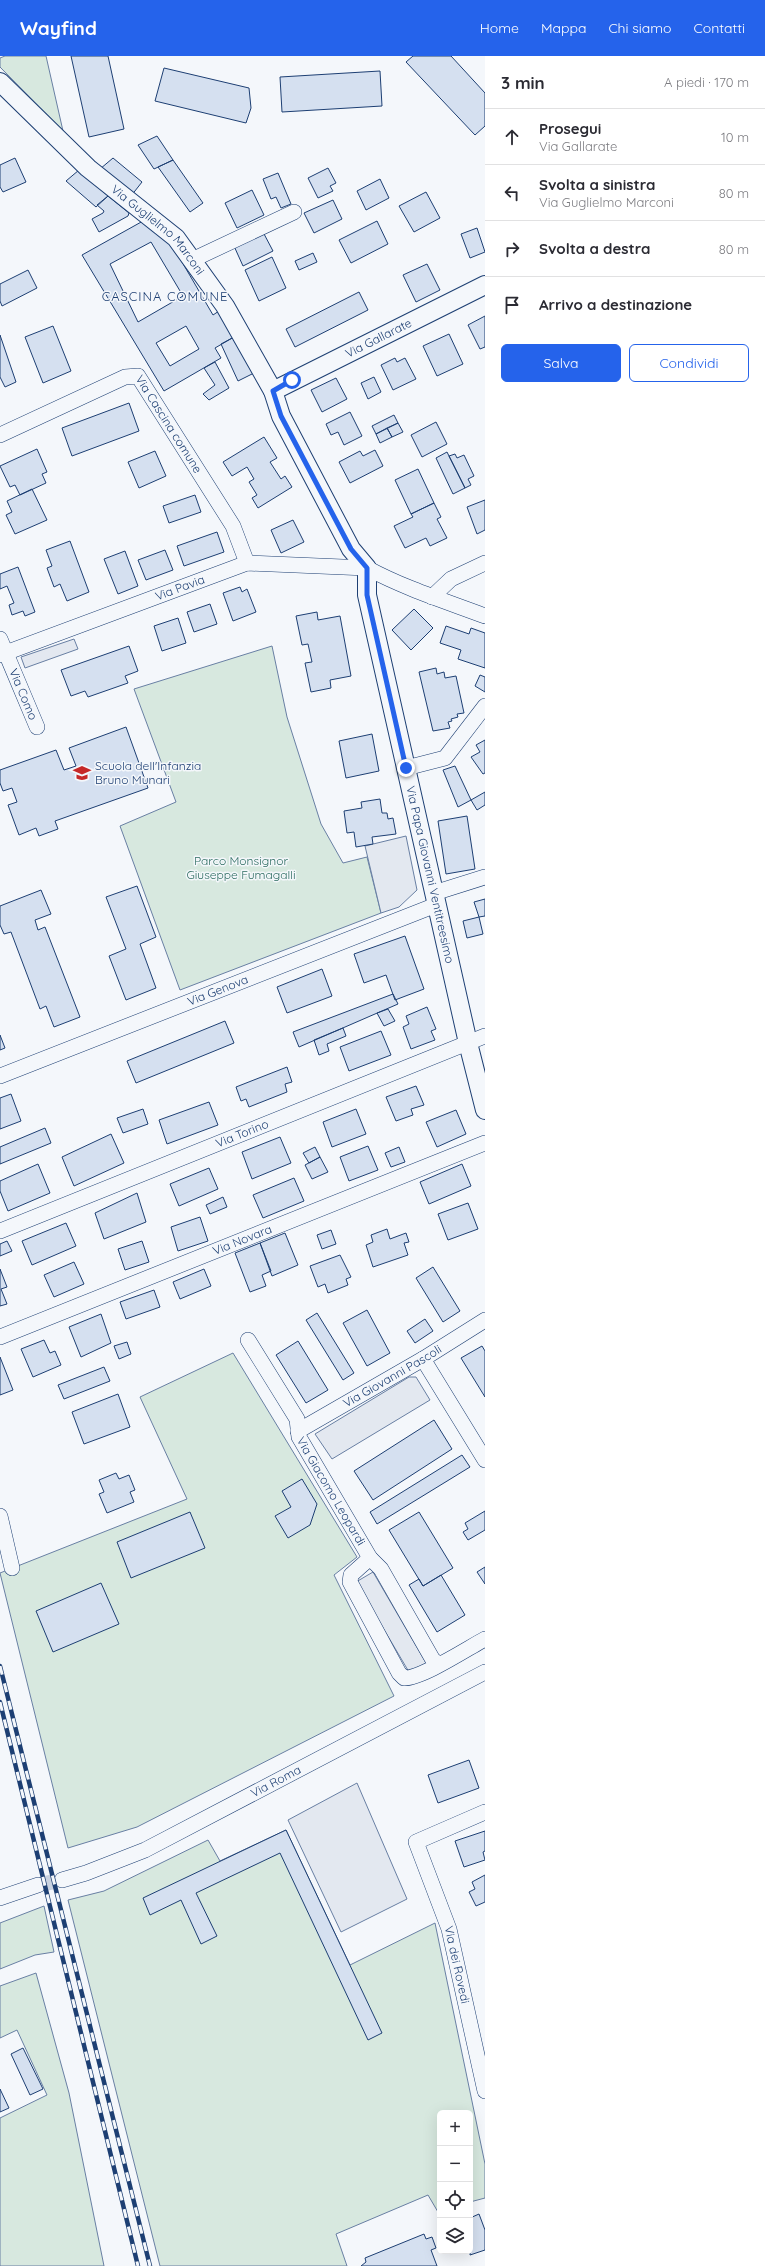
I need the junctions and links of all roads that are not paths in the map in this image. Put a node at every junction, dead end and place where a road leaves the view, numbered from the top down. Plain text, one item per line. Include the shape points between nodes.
1 (0, 82) edge
2 (294, 212) dead end
3 (192, 260) junction
4 (485, 285) edge
5 (273, 391) junction
6 (0, 435) edge
7 (248, 563) junction
8 (485, 563) edge
9 (367, 568) junction
10 (432, 597) junction
11 (485, 616) edge
12 (0, 639) edge
13 (3, 654) edge
14 (485, 706) edge
15 (37, 727) dead end
16 (406, 768) junction
17 (485, 877) edge
18 (435, 899) junction
19 (485, 1036) edge
20 (468, 1043) junction
21 (0, 1076) edge
22 (485, 1110) edge
23 (485, 1143) edge
24 (0, 1231) edge
25 (485, 1320) edge
26 (0, 1337) edge
27 (248, 1340) dead end
28 (423, 1359) junction
29 (298, 1431) junction
30 (485, 1460) edge
31 (0, 1516) edge
32 (370, 1558) junction
33 (12, 1568) dead end
34 (485, 1639) edge
35 (439, 1664) junction
36 (485, 1672) edge
37 (485, 1812) edge
38 (62, 1880) tunnel mouth
39 (38, 1885) tunnel mouth
40 (0, 1898) edge
41 (485, 2091) edge

1 - 3 street, Via Guglielmo Marconi via 88,168 176,238
2 - 3 street
3 - 5 street, Via Guglielmo Marconi via 225,306
4 - 5 street, Via Gallarate
5 - 9 street, Via Guglielmo Marconi via 281,416 351,549
6 - 7 street, Via Cascina comune via 126,377 138,376 233,526
7 - 9 street, Via Pavia
7 - 13 street, Via Pavia
8 - 10 street via 451,579
9 - 10 street, Via Guglielmo Marconi
9 - 16 street, Via Papa Giovanni Ventitreesimo via 367,595
10 - 11 street, Via Guglielmo Marconi
12 - 13 street, Via Como
13 - 15 street, Via Como
14 - 16 street via 445,758
16 - 18 street, Via Papa Giovanni Ventitreesimo
17 - 18 street, Via Genova
18 - 20 street, Via Papa Giovanni Ventitreesimo
18 - 21 street, Via Genova
19 - 20 street, Via Torino
20 - 22 street, Via Papa Giovanni Ventitreesimo
20 - 24 street, Via Torino
23 - 26 street, Via Novara
25 - 28 street, Via Giovanni Pascoli
27 - 29 street, Via Giacomo Leopardi via 297,1419
28 - 29 street, Via Giovanni Pascoli
28 - 30 street
29 - 32 street, Via Giacomo Leopardi via 299,1437
31 - 33 street
32 - 35 street, Via Giacomo Leopardi via 381,1569 433,1660
32 - 35 street, Via Giacomo Leopardi via 351,1575 350,1582 399,1673 404,1678 412,1679
34 - 35 street, Via Giacomo Leopardi
36 - 38 street, Via Roma via 145,1850
37 - 41 street, Via dei Rovedi via 416,1842 449,1928
39 - 40 street

